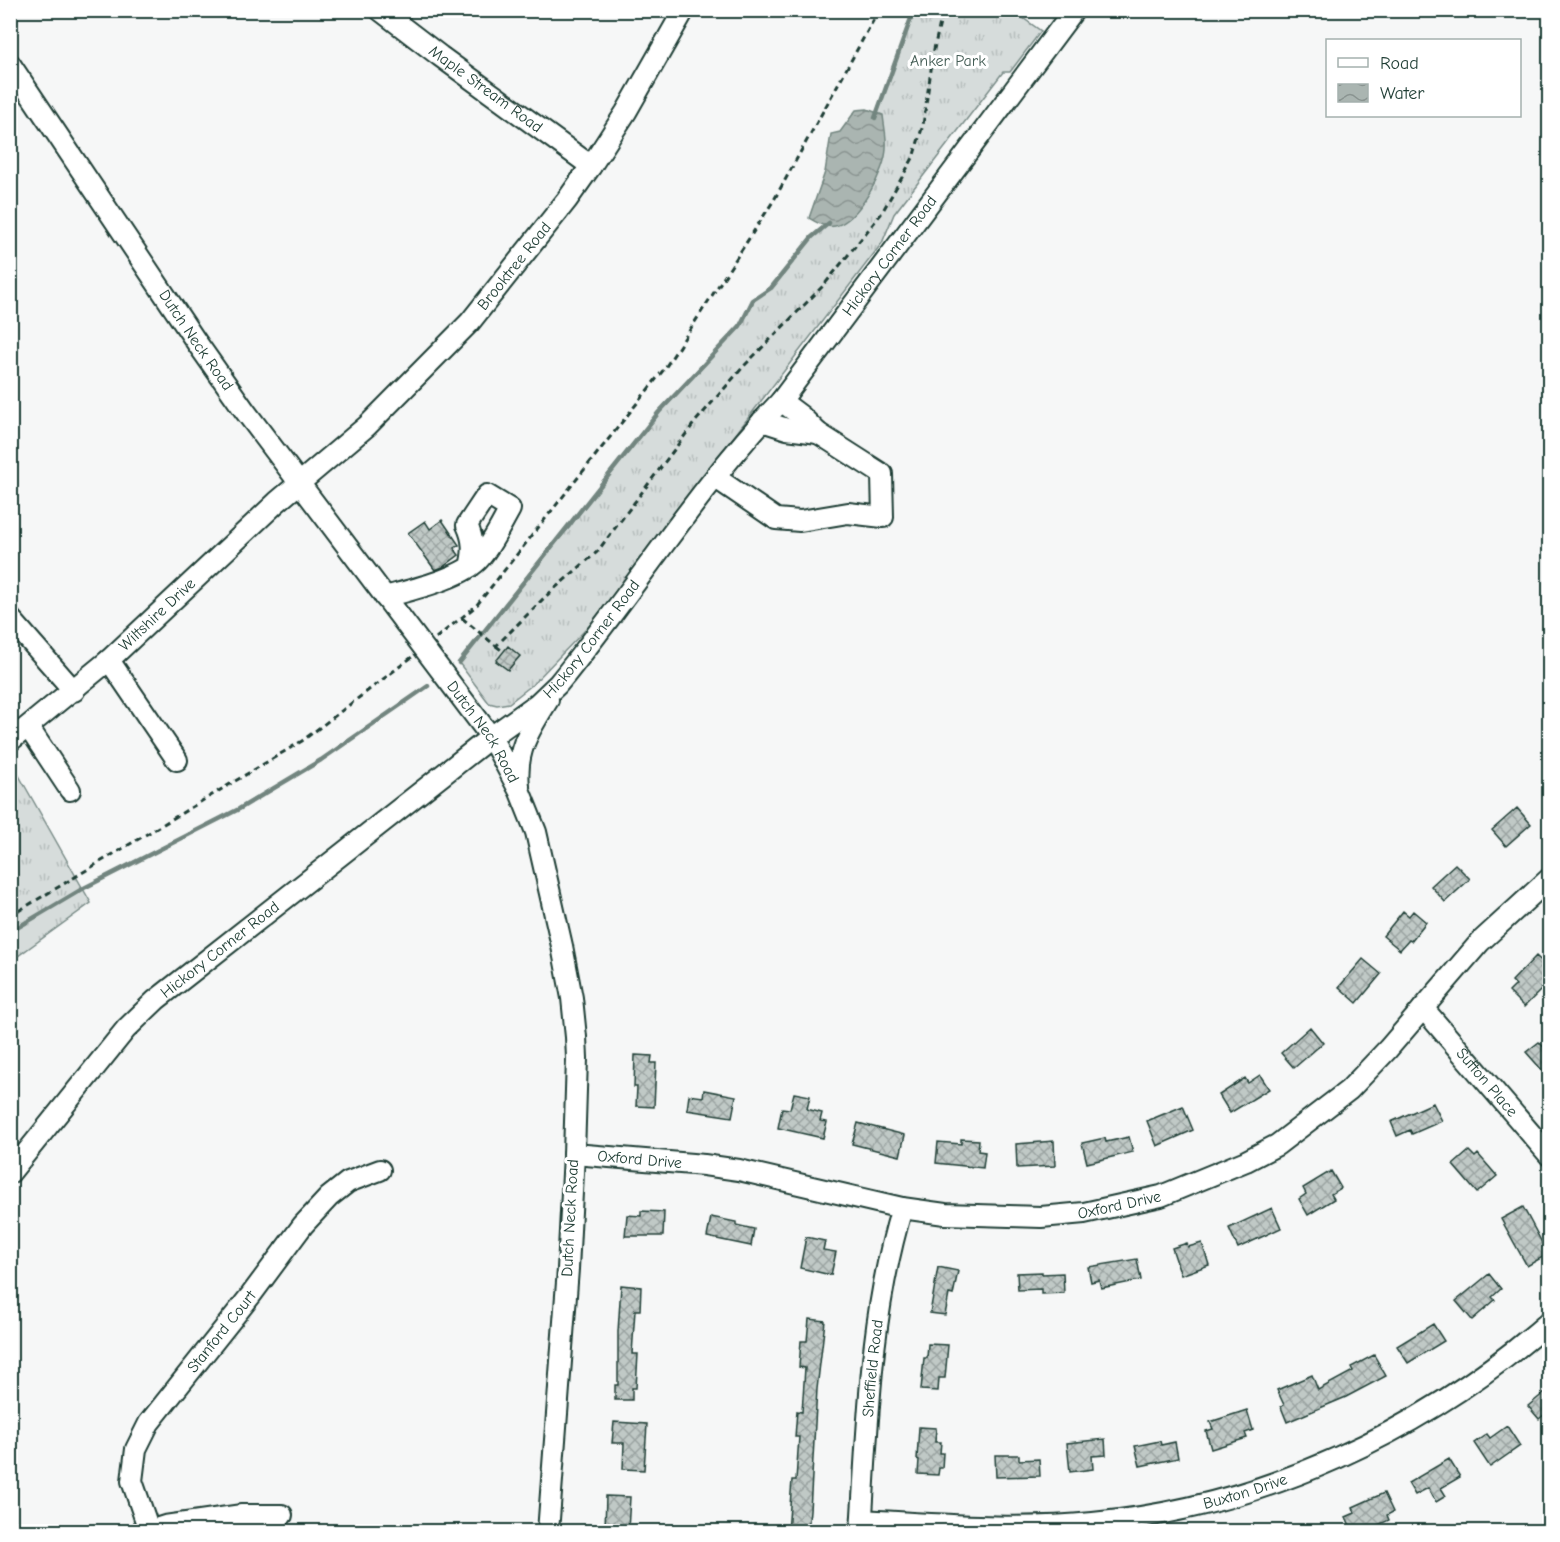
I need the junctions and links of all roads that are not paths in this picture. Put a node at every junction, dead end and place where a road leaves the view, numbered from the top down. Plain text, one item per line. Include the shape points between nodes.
1 (380, 10) edge
2 (684, 10) edge
3 (1074, 10) edge
4 (10, 64) edge
5 (591, 166) junction
6 (781, 401) junction
7 (762, 421) junction
8 (818, 433) junction
9 (716, 478) junction
10 (299, 483) junction
11 (470, 567) dead end
12 (385, 597) junction
13 (10, 618) edge
14 (109, 660) junction
15 (558, 684) junction
16 (74, 691) junction
17 (29, 728) junction
18 (491, 737) junction
19 (10, 741) edge
20 (177, 760) dead end
21 (70, 790) dead end
22 (520, 792) junction
23 (1550, 878) edge
24 (1423, 1008) junction
25 (574, 1154) junction
26 (1550, 1156) edge
27 (380, 1170) dead end
28 (10, 1173) edge
29 (902, 1208) junction
30 (1550, 1321) edge
31 (282, 1515) dead end
32 (861, 1526) edge
33 (148, 1531) edge
34 (548, 1532) edge

1 - 5 street, Maple Stream Road
2 - 5 street, Brooktree Road
3 - 6 street, Hickory Corner Road
4 - 10 street, Dutch Neck Road via 197,343
5 - 10 street, Brooktree Road via 470,322 367,426
6 - 7 street, Hickory Corner Road
6 - 8 street
7 - 8 street
7 - 9 street, Hickory Corner Road
8 - 9 street via 882,474 884,517 848,513 800,521 776,519
9 - 15 street, Hickory Corner Road
10 - 12 street, Dutch Neck Road
10 - 14 street, Wiltshire Drive
11 - 12 street
12 - 18 street, Dutch Neck Road
13 - 16 street
14 - 16 street, Wiltshire Drive
14 - 20 street
15 - 18 street, Hickory Corner Road
15 - 22 street via 524,742 518,775
16 - 17 street, Wiltshire Drive
17 - 19 street, Wiltshire Drive
17 - 21 street
18 - 22 street, Dutch Neck Road
18 - 28 street, Hickory Corner Road via 156,1000 126,1029
22 - 25 street, Dutch Neck Road via 536,832 572,998 577,1058
23 - 24 street, Oxford Drive via 1480,942
24 - 26 street, Sutton Place
24 - 29 street, Oxford Drive via 1349,1090 1277,1145 1161,1196 1084,1213 1041,1217 945,1214
25 - 29 street, Oxford Drive via 739,1170
25 - 34 street, Dutch Neck Road
27 - 33 street, Stanford Court via 348,1182 303,1225 149,1423 136,1449 132,1481
29 - 32 street, Sheffield Road via 887,1260 874,1335
30 - 32 street, Buxton Drive via 1481,1376 1403,1426 1296,1475 1234,1496 1141,1517 1082,1524
31 - 33 street via 242,1515

